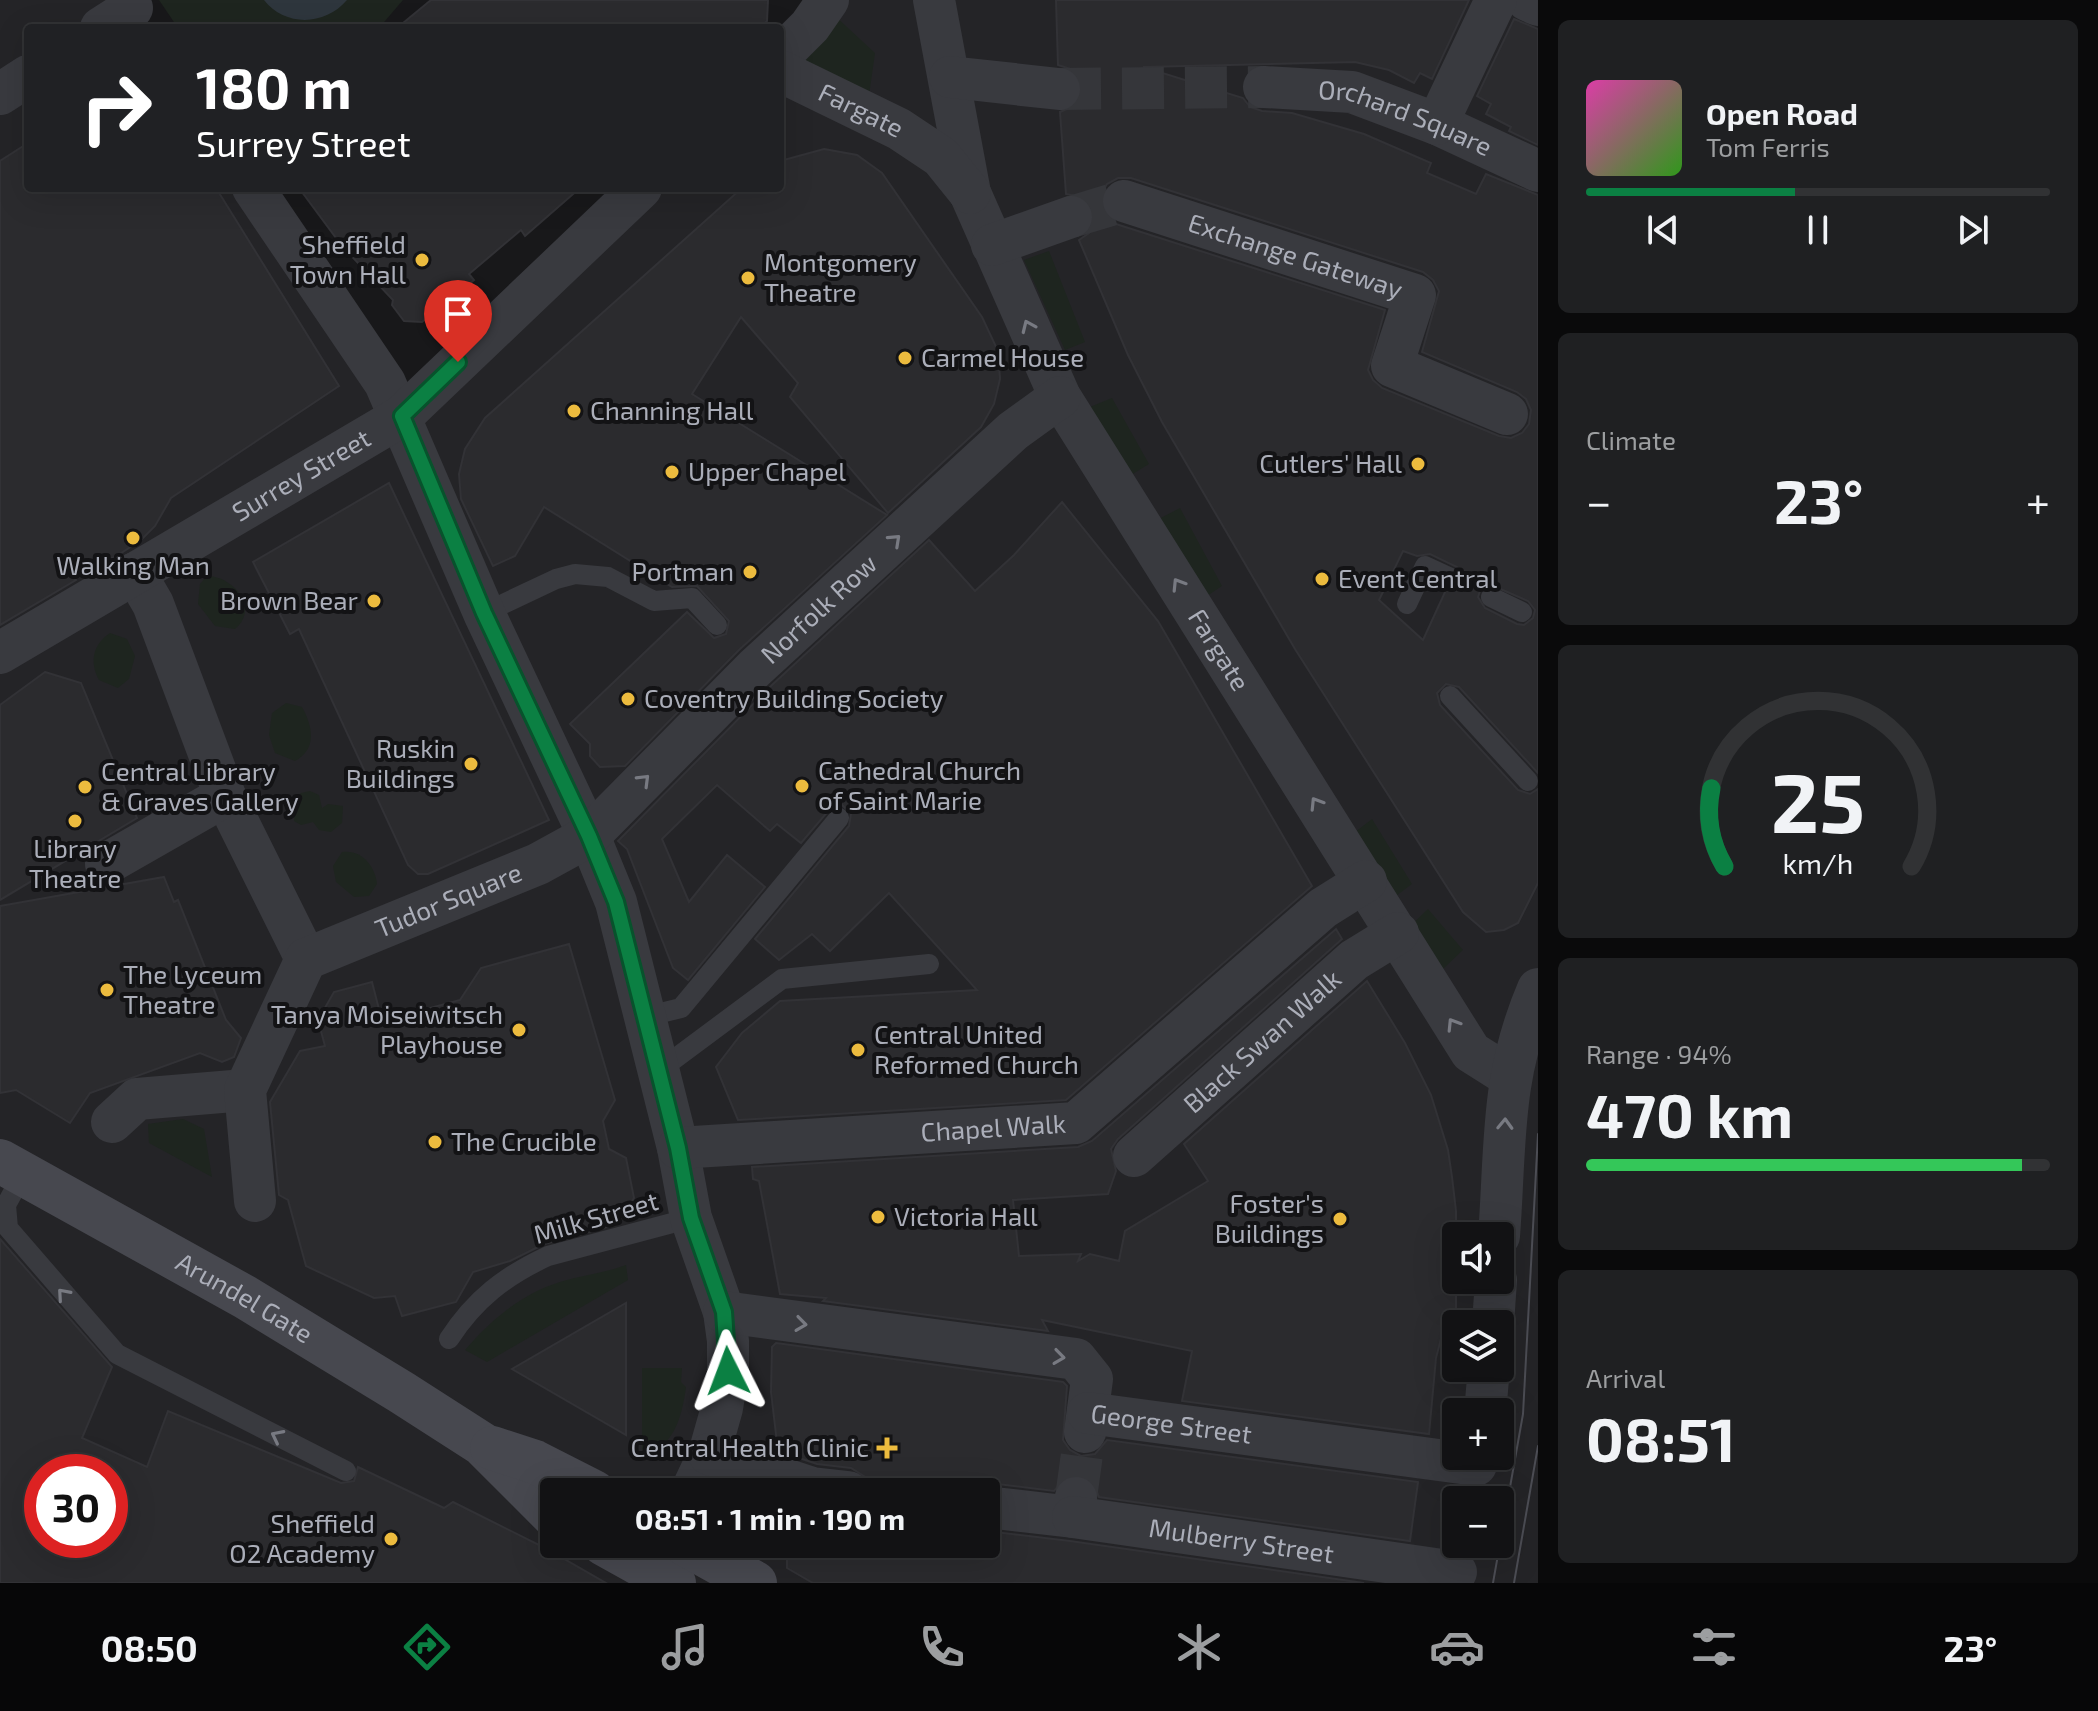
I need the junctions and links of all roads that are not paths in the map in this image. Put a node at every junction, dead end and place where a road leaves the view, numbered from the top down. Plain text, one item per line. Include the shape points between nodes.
1 (828, 0) edge
2 (934, 0) edge
3 (1496, 0) edge
4 (1527, 0) edge
5 (1538, 5) edge
6 (784, 52) edge
7 (784, 73) edge
8 (950, 77) junction
9 (24, 79) edge
10 (1264, 87) tunnel mouth
11 (1059, 89) tunnel mouth
12 (0, 94) edge
13 (1437, 124) junction
14 (1538, 171) edge
15 (256, 192) edge
16 (637, 192) edge
17 (970, 193) junction
18 (1124, 201) tunnel mouth
19 (1071, 217) tunnel mouth
20 (992, 245) junction
21 (1060, 397) junction
22 (1507, 414) dead end
23 (402, 416) junction
24 (135, 573) junction
25 (1451, 578) dead end
26 (1491, 597) dead end
27 (1407, 604) dead end
28 (1522, 612) dead end
29 (484, 613) junction
30 (717, 625) dead end
31 (0, 653) edge
32 (1450, 696) dead end
33 (1528, 781) dead end
34 (225, 796) junction
35 (839, 818) dead end
36 (589, 836) junction
37 (106, 864) dead end
38 (1366, 881) junction
39 (1398, 933) junction
40 (306, 959) junction
41 (929, 964) dead end
42 (1538, 989) edge
43 (644, 1017) junction
44 (657, 1072) junction
45 (1509, 1076) junction
46 (245, 1090) junction
47 (112, 1122) dead end
48 (678, 1148) junction
49 (1134, 1156) dead end
50 (12, 1167) edge
51 (1521, 1172) edge
52 (255, 1201) dead end
53 (691, 1218) junction
54 (1504, 1222) edge
55 (724, 1312) junction
56 (449, 1339) dead end
57 (482, 1444) junction
58 (709, 1454) junction
59 (346, 1471) dead end
60 (1474, 1474) edge
61 (566, 1478) edge
62 (698, 1478) edge
63 (782, 1478) edge
64 (540, 1502) edge
65 (1000, 1507) edge
66 (629, 1558) edge
67 (667, 1558) edge
68 (710, 1558) edge
69 (1457, 1566) edge
70 (675, 1583) edge
71 (755, 1583) edge

1 - 6 street
2 - 8 street, Fargate
3 - 13 street
4 - 5 street
7 - 17 street, Fargate via 899,129 941,157
8 - 11 street
8 - 17 street, Fargate
9 - 12 street
10 - 13 street, Orchard Square via 1352,92
13 - 14 street, Orchard Square
15 - 23 street
16 - 23 street, Surrey Street
17 - 20 street, Fargate
18 - 22 street, Exchange Gateway via 1415,295 1392,366
19 - 20 street
21 -> 20 street, Fargate
36 -> 21 street, Norfolk Row via 755,668 1013,431
38 -> 21 street, Fargate
23 - 24 street, Surrey Street
23 - 29 street
24 - 31 street, Surrey Street
24 - 34 street via 153,604
25 - 27 lane via 1425,566
26 - 28 lane
29 - 30 lane via 556,579 591,574 624,583 654,601 692,598
29 - 36 street
32 - 33 lane
34 - 37 street
34 - 40 street
35 - 43 lane via 681,1008
36 - 40 street, Tudor Square via 538,864
36 - 43 street via 616,902
38 - 39 street, Fargate
38 - 48 street, Chapel Walk via 1323,908 1076,1123
45 -> 39 street, Fargate via 1471,1052
39 - 49 street, Black Swan Walk via 1354,960
40 - 46 street
41 - 44 lane via 782,979
42 - 45 street
43 - 44 street
44 - 48 street
51 -> 45 street
46 - 47 street via 137,1099
46 - 52 street
48 - 53 street
50 - 57 street, Arundel Gate via 245,1297
59 -> 50 lane via 117,1354 8,1228
51 - 54 street
53 - 55 street
53 - 56 lane, Milk Street via 530,1264 480,1298
55 - 58 street via 728,1371
55 -> 60 street, George Street via 1076,1359 1092,1379 1087,1422
57 - 61 street, Arundel Gate
57 - 64 street, Arundel Gate
58 - 62 street
58 - 63 street
65 - 69 street, Mulberry Street via 1074,1507 1193,1535
66 - 70 street
67 - 70 street
68 - 71 street

